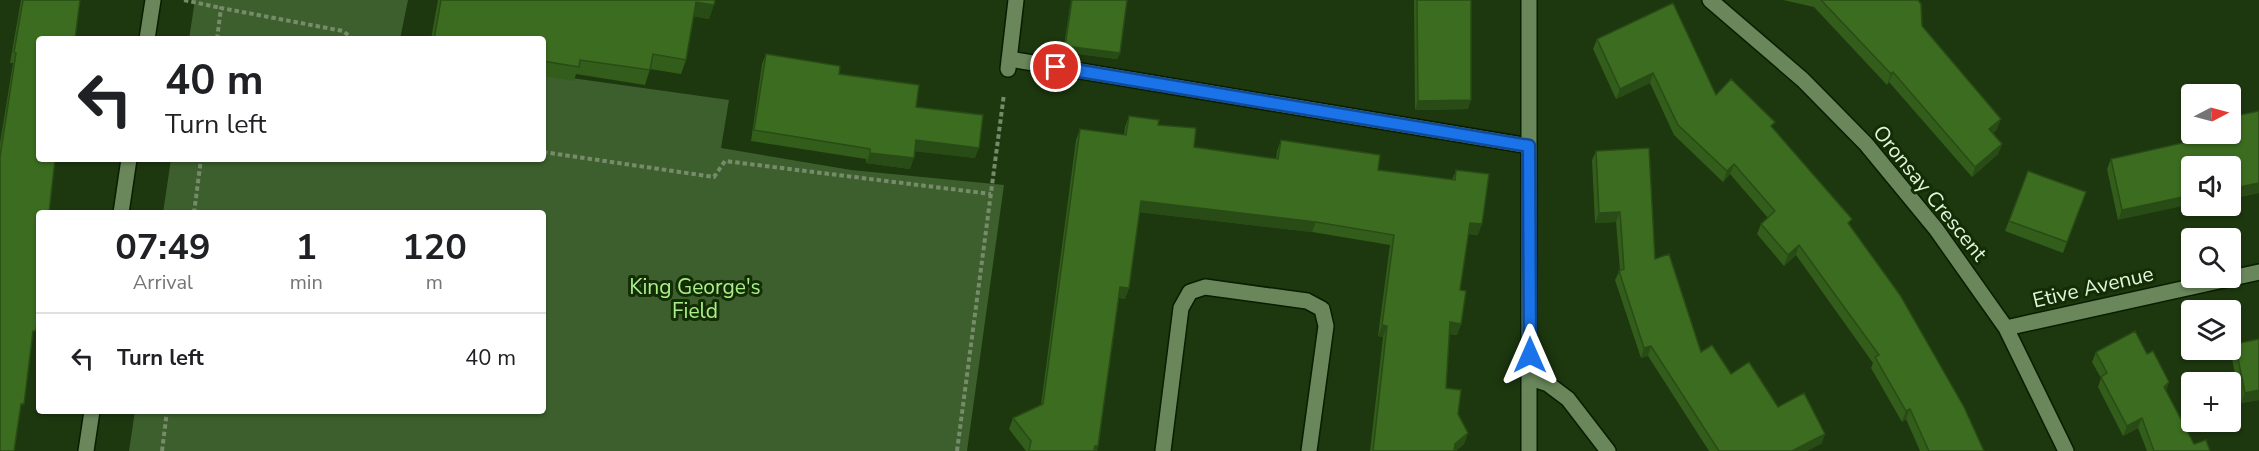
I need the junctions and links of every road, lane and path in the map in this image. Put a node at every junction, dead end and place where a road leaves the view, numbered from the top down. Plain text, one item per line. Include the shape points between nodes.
1 (153, 0) edge
2 (184, 0) edge
3 (1016, 0) edge
4 (1529, 0) edge
5 (1710, 0) edge
6 (221, 8) junction
7 (147, 36) edge
8 (217, 36) edge
9 (349, 36) edge
10 (1008, 64) junction
11 (1529, 146) junction
12 (546, 152) edge
13 (129, 162) edge
14 (201, 162) edge
15 (991, 194) junction
16 (122, 210) edge
17 (194, 210) edge
18 (2259, 272) edge
19 (2006, 328) junction
20 (1530, 378) junction
21 (92, 414) edge
22 (168, 414) edge
23 (86, 451) edge
24 (162, 451) edge
25 (957, 451) edge
26 (1162, 451) edge
27 (1309, 451) edge
28 (1529, 451) edge
29 (1608, 451) edge
30 (2066, 451) edge

1 - 7 street
2 - 6 path
3 - 10 street
4 - 11 street
5 - 19 street, Oronsay Crescent via 1803,80 1866,144 1936,229
6 - 8 path
6 - 9 path via 343,31
10 - 11 street
10 - 15 path
11 - 20 street
12 - 15 path via 714,177 725,161
13 - 16 street
14 - 17 path
15 - 25 path
18 - 19 street, Etive Avenue
19 - 30 street, Oronsay Crescent
20 - 28 street
20 - 29 street via 1548,384 1568,399
21 - 23 street
22 - 24 path
26 - 27 street via 1180,308 1190,292 1205,287 1307,301 1322,309 1326,326

